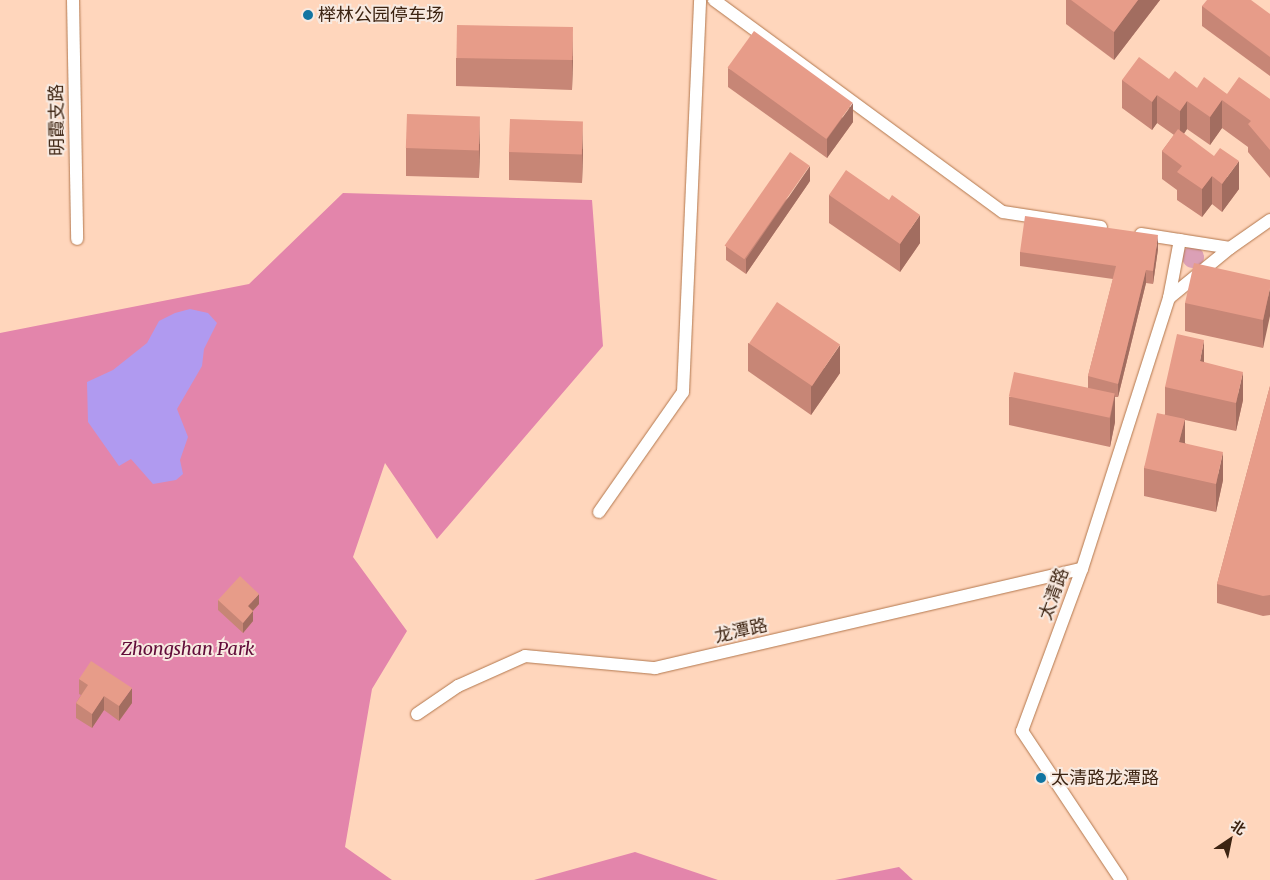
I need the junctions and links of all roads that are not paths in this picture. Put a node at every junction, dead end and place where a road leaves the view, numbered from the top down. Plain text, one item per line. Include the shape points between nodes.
1 (73, 0) edge
2 (700, 0) edge
3 (714, 0) edge
4 (1270, 220) edge
5 (1111, 229) edge
6 (1131, 232) edge
7 (76, 239) dead end
8 (1180, 240) junction
9 (1230, 248) junction
10 (1169, 298) junction
11 (600, 512) dead end
12 (1082, 569) junction
13 (416, 714) dead end
14 (1121, 880) edge

1 - 7 street, 明霞支路
2 - 11 street via 684,392
3 - 5 street via 1003,212
4 - 9 street
6 - 8 street
8 - 9 street
8 - 10 street, 太清路
9 - 10 street
10 - 12 street, 太清路
12 - 13 street, 龙潭路 via 655,668 525,656 458,686
12 - 14 street, 太清路 via 1022,732

